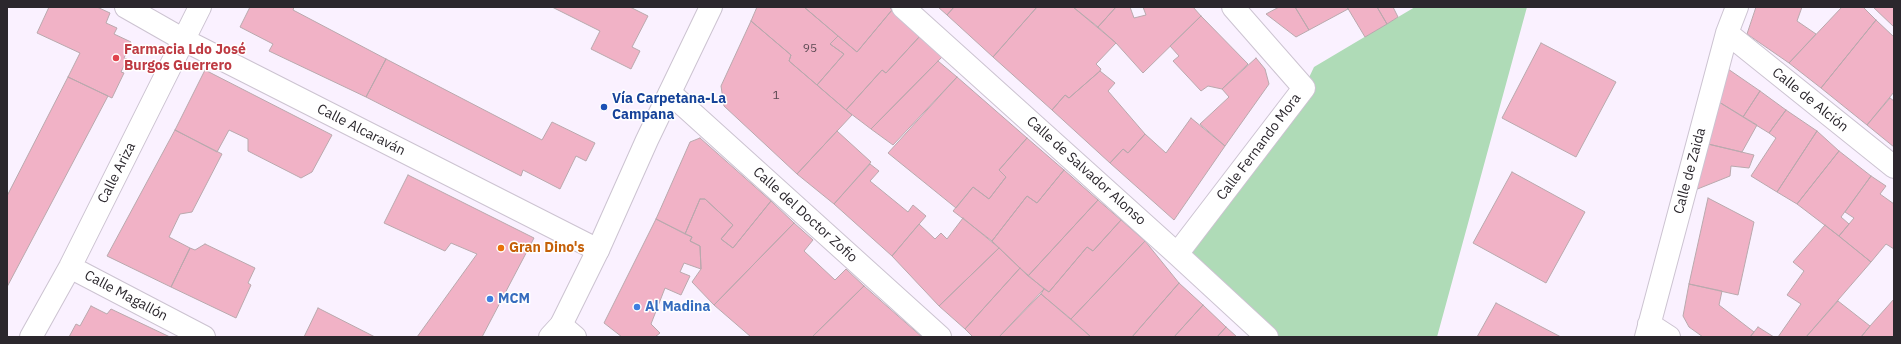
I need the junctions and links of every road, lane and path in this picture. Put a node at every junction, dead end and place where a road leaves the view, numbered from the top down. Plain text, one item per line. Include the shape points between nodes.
1 (126, 7) edge
2 (200, 7) edge
3 (711, 7) edge
4 (903, 7) edge
5 (1737, 7) edge
6 (1240, 9) edge
7 (1727, 33) junction
8 (184, 40) junction
9 (670, 93) junction
10 (1894, 167) edge
11 (598, 250) junction
12 (1177, 254) junction
13 (70, 267) junction
14 (1648, 331) edge
15 (562, 333) edge
16 (31, 337) edge
17 (204, 337) edge
18 (940, 337) edge
19 (1267, 337) edge
20 (1669, 337) edge

1 - 8 street, Calle Alcaraván
2 - 8 street, Calle Ariza
3 - 9 street
4 - 12 street, Calle de Salvador Alonso
5 - 7 street, Calle de Zaida
6 - 12 street, Calle Fernando Mora via 1304,88
7 - 10 street, Calle de Alción
7 - 14 street, Calle de Zaida
8 - 11 street, Calle Alcaraván
8 - 13 street, Calle Ariza
9 - 11 street
9 - 18 street, Calle del Doctor Zofio
11 - 15 street
12 - 19 street, Calle de Salvador Alonso
13 - 16 street, Calle Ariza
13 - 17 street, Calle Magallón
14 - 20 street

